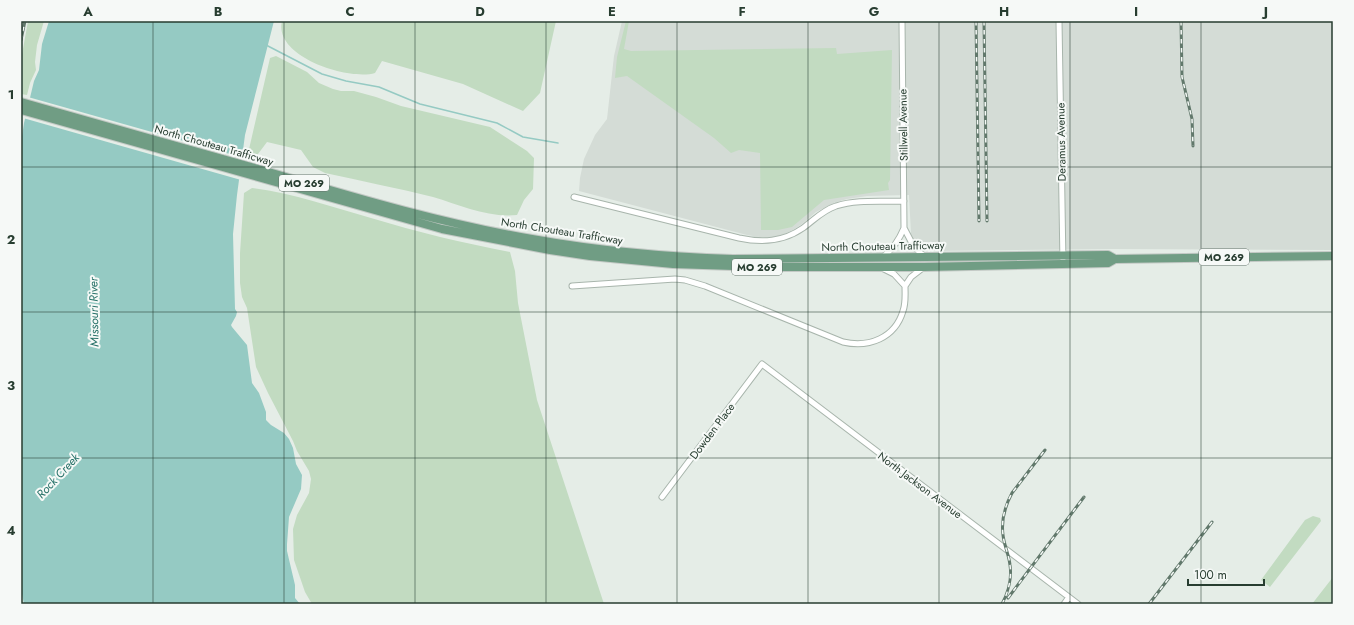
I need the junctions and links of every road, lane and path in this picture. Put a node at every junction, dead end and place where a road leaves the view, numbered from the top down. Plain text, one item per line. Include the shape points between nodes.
1 (902, 21) edge
2 (1059, 21) edge
3 (21, 102) edge
4 (21, 110) edge
5 (574, 197) dead end
6 (904, 201) junction
7 (904, 228) junction
8 (591, 252) junction
9 (1063, 255) junction
10 (884, 256) junction
11 (924, 256) junction
12 (1333, 256) edge
13 (1115, 259) junction
14 (1063, 264) junction
15 (878, 266) junction
16 (924, 267) junction
17 (572, 286) dead end
18 (905, 286) junction
19 (762, 364) joint
20 (662, 497) dead end
21 (1069, 597) junction
22 (1064, 604) edge
23 (1078, 604) edge

1 - 6 street, Stillwell Avenue
2 - 9 street, Deramus Avenue
3 - 8 main road, North Chouteau Trafficway / MO 269 via 443,221
4 - 8 main road, North Chouteau Trafficway / MO 269 via 442,229 494,240
5 - 6 street via 739,238 762,241 778,240 791,235 836,206
6 - 7 street, Stillwell Avenue
7 - 10 street, Stillwell Avenue via 899,240
7 - 11 street, Stillwell Avenue via 914,247
8 - 10 main road, North Chouteau Trafficway / MO 269 via 733,259
8 - 15 main road, North Chouteau Trafficway / MO 269 via 673,264 767,267
9 - 11 main road, North Chouteau Trafficway / MO 269
9 - 13 main road, North Chouteau Trafficway / MO 269 via 1108,255
9 - 14 street, Deramus Avenue
10 - 11 main road, North Chouteau Trafficway / MO 269
12 - 13 main road, North Chouteau Trafficway / MO 269
13 - 14 main road, North Chouteau Trafficway / MO 269 via 1108,263
14 - 16 main road, North Chouteau Trafficway / MO 269
15 - 16 main road, North Chouteau Trafficway / MO 269
15 - 18 street, North Chouteau Trafficway via 894,274
16 - 18 street via 911,277
17 - 18 street via 685,280 853,344 879,340 894,328 900,320 905,303
19 - 20 street, Dowden Place
19 - 21 street, North Jackson Avenue
21 - 22 street
21 - 23 street, North Jackson Avenue

